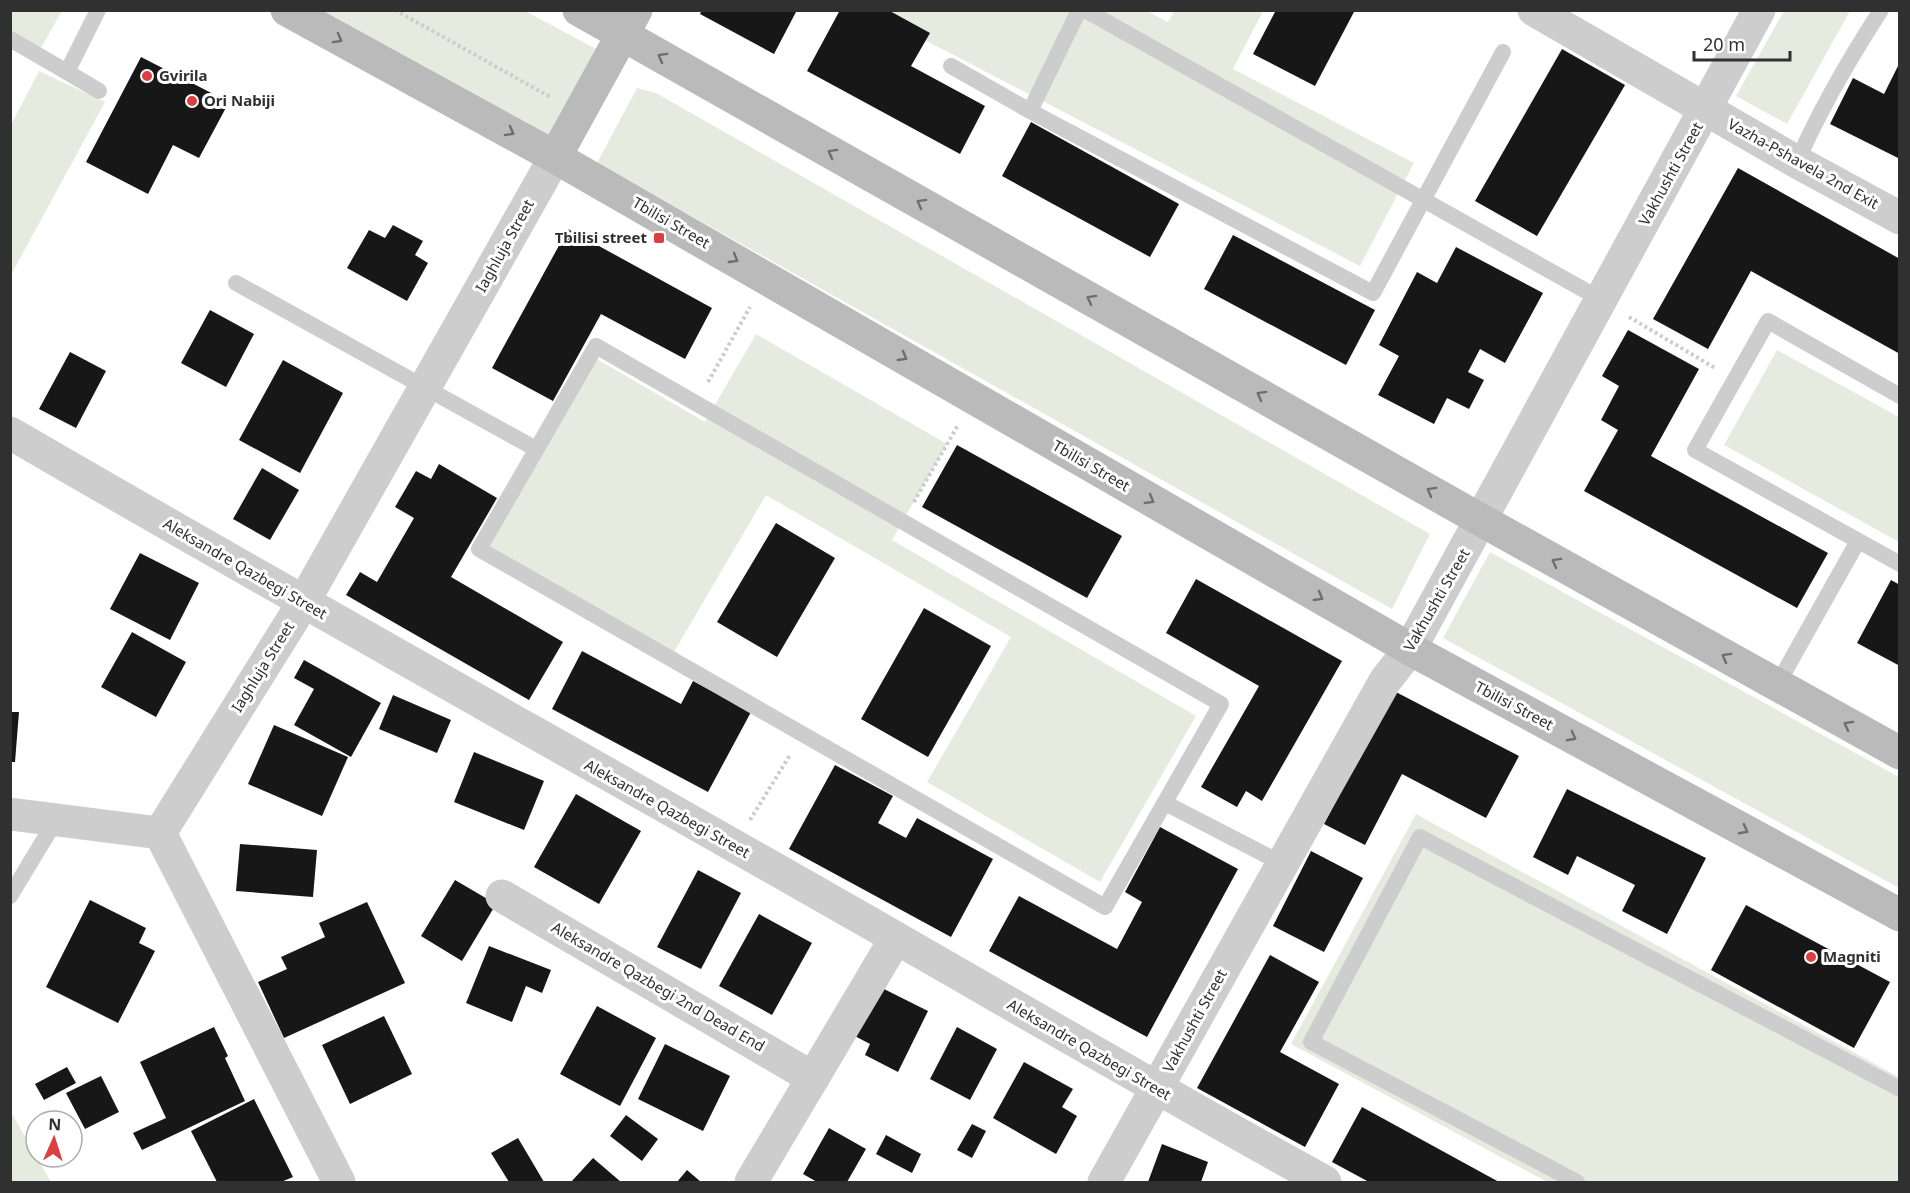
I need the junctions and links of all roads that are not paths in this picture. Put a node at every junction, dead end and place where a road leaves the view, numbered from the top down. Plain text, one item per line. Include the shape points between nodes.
1 (98, 10) edge
2 (287, 10) edge
3 (579, 10) edge
4 (1079, 10) edge
5 (1085, 10) edge
6 (1534, 10) edge
7 (1759, 10) edge
8 (1881, 10) edge
9 (630, 22) edge
10 (10, 39) edge
11 (1503, 52) dead end
12 (951, 66) dead end
13 (67, 72) junction
14 (99, 91) dead end
15 (1706, 110) junction
16 (1030, 111) junction
17 (555, 157) junction
18 (1797, 162) junction
19 (1423, 200) junction
20 (1899, 219) edge
21 (236, 283) dead end
22 (1602, 300) junction
23 (425, 387) junction
24 (1899, 396) edge
25 (10, 433) edge
26 (537, 449) junction
27 (1482, 520) junction
28 (1858, 541) junction
29 (1899, 564) edge
30 (303, 603) junction
31 (1410, 650) junction
32 (1777, 685) junction
33 (1899, 753) edge
34 (1165, 802) junction
35 (10, 814) edge
36 (56, 820) junction
37 (160, 833) junction
38 (1283, 864) junction
39 (10, 896) edge
40 (502, 896) dead end
41 (1899, 915) edge
42 (896, 938) junction
43 (813, 1078) junction
44 (1899, 1089) edge
45 (1157, 1090) junction
46 (1556, 1178) edge
47 (339, 1182) edge
48 (751, 1182) edge
49 (1104, 1182) edge
50 (1325, 1182) edge
51 (1577, 1182) edge

1 - 13 lane
2 -> 17 main road, Tbilisi Street
3 - 9 main road
4 - 16 lane
5 - 19 lane
6 - 15 street, Vazha-Pshavela 2nd Exit
7 - 15 street, Vakhushti Street
8 - 18 lane via 1839,75
9 - 17 main road
27 -> 9 main road
10 - 13 lane
11 - 19 lane
12 - 16 lane
13 - 14 lane
15 - 18 street, Vazha-Pshavela 2nd Exit
15 - 22 street, Vakhushti Street
16 - 19 lane via 1373,293
17 - 23 street, Iaghluja Street
17 -> 31 main road, Tbilisi Street
18 - 20 street, Vazha-Pshavela 2nd Exit
19 - 22 lane
21 - 23 lane
22 - 27 street, Vakhushti Street
23 - 26 lane
23 - 30 street, Iaghluja Street
24 - 28 lane via 1768,321 1695,450
25 - 30 street, Aleksandre Qazbegi Street
26 - 34 lane via 596,346 1221,704
26 - 34 lane via 479,549 1105,907
27 - 31 street, Vakhushti Street
32 -> 27 main road
28 - 29 lane
28 - 32 lane
30 - 37 street, Iaghluja Street
30 - 42 street, Aleksandre Qazbegi Street
31 - 38 street, Vakhushti Street via 1385,681
31 -> 41 main road, Tbilisi Street
33 -> 32 main road
34 - 38 lane
35 - 36 street
36 - 37 street
36 - 39 lane
37 - 47 street
38 - 45 street, Vakhushti Street
40 - 43 street, Aleksandre Qazbegi 2nd Dead End
42 - 43 street
42 - 45 street, Aleksandre Qazbegi Street
43 - 48 street
44 - 46 lane via 1420,837 1311,1042
45 - 49 street, Vakhushti Street
45 - 50 street, Aleksandre Qazbegi Street
46 - 51 lane

